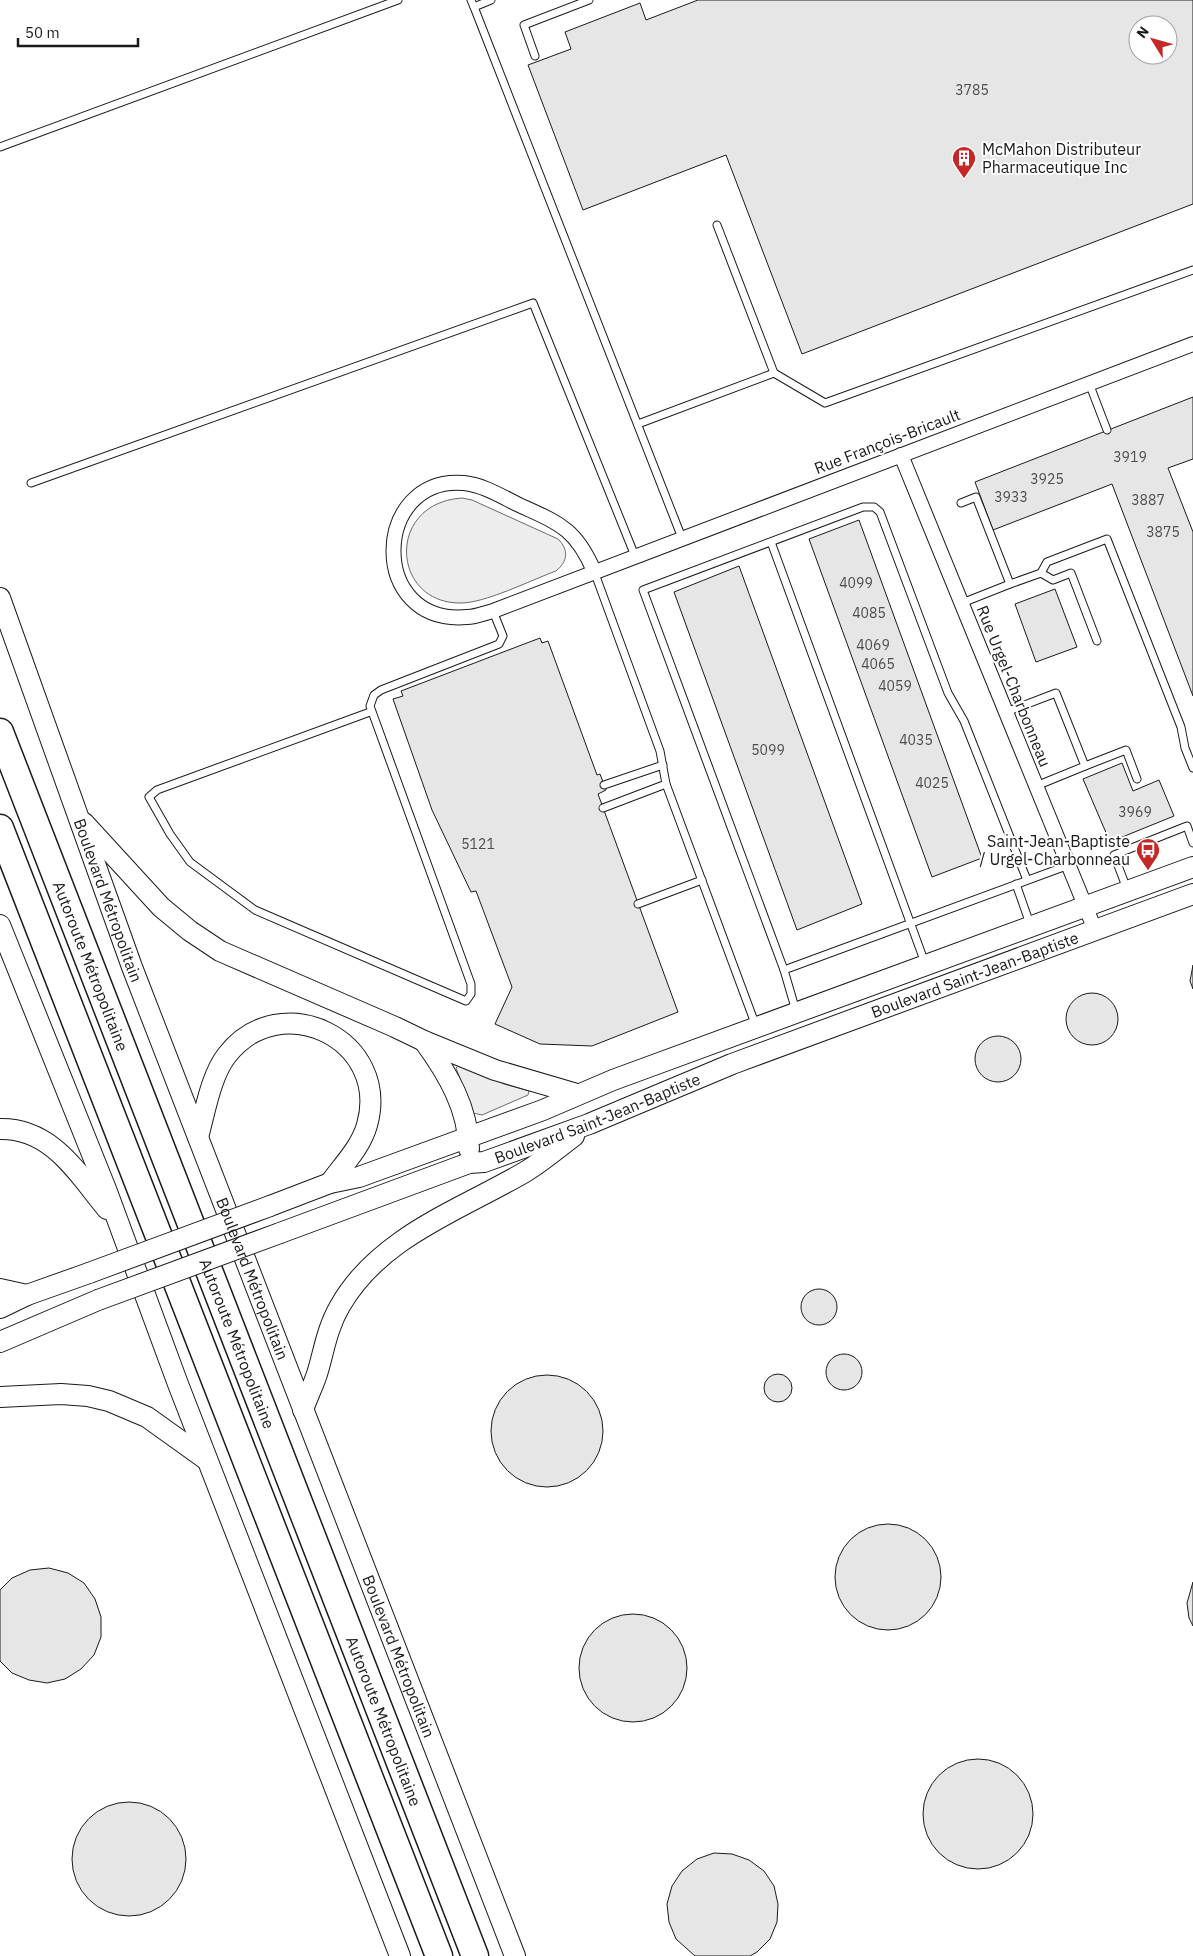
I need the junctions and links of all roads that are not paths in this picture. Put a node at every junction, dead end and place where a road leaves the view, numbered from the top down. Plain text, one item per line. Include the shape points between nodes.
1 (398, 0) edge
2 (491, 0) edge
3 (589, 0) edge
4 (472, 3) edge
5 (535, 56) dead end
6 (0, 147) edge
7 (717, 225) dead end
8 (1193, 270) edge
9 (1193, 344) edge
10 (774, 373) junction
11 (1089, 384) junction
12 (638, 424) junction
13 (1107, 430) dead end
14 (901, 455) junction
15 (31, 482) dead end
16 (961, 503) dead end
17 (682, 538) junction
18 (771, 542) junction
19 (635, 556) junction
20 (594, 572) junction
21 (1041, 573) junction
22 (1010, 584) junction
23 (0, 598) edge
24 (962, 604) junction
25 (493, 611) junction
26 (1097, 641) dead end
27 (370, 712) junction
28 (1006, 712) junction
29 (0, 732) edge
30 (663, 765) junction
31 (1085, 766) junction
32 (1193, 768) edge
33 (1137, 779) dead end
34 (666, 784) junction
35 (604, 786) dead end
36 (1036, 786) junction
37 (603, 808) dead end
38 (78, 817) junction
39 (0, 828) edge
40 (1193, 843) edge
41 (1069, 865) junction
42 (1193, 867) edge
43 (702, 880) junction
44 (1027, 880) junction
45 (1016, 884) junction
46 (1128, 891) junction
47 (1193, 894) edge
48 (638, 904) dead end
49 (1086, 907) junction
50 (910, 924) junction
51 (0, 925) edge
52 (1031, 927) junction
53 (1094, 930) junction
54 (926, 966) junction
55 (784, 970) junction
56 (797, 1014) junction
57 (757, 1028) junction
58 (424, 1041) junction
59 (577, 1094) junction
60 (589, 1124) junction
61 (0, 1130) edge
62 (198, 1137) junction
63 (468, 1137) junction
64 (469, 1164) junction
65 (330, 1183) junction
66 (119, 1224) junction
67 (0, 1289) edge
68 (27, 1295) junction
69 (0, 1308) edge
70 (0, 1342) edge
71 (0, 1397) edge
72 (303, 1410) junction
73 (207, 1460) junction
74 (400, 1956) edge
75 (439, 1956) edge
76 (475, 1956) edge
77 (515, 1956) edge

1 - 6 lane
2 - 4 lane
3 - 5 lane via 524,25
4 - 12 lane
7 - 10 lane
8 - 10 lane via 825,403
9 - 11 street, Rue François-Bricault
10 - 12 lane
11 - 13 lane
11 - 14 street, Rue François-Bricault
12 - 17 lane
14 - 17 street, Rue François-Bricault
14 - 24 street, Rue Urgel-Charbonneau
15 - 19 lane via 533,303
16 - 22 lane via 976,497
17 - 19 street, Rue François-Bricault
18 - 44 lane via 863,507 874,507 880,512 948,693 964,721
18 - 50 lane
18 - 55 lane via 643,590
19 - 20 street, Rue François-Bricault
20 - 25 street, Rue François-Bricault
20 - 25 street, Rue François-Bricault via 577,540 566,528 486,489 451,483 422,494 400,518 392,543 393,567 403,589 427,610 446,616 470,617
20 - 30 lane
21 - 22 lane
21 - 26 lane via 1053,580 1071,573
21 - 32 lane via 1047,562 1107,539 1181,727
22 - 24 lane
23 - 38 main road, Boulevard Métropolitain
24 - 28 street, Rue Urgel-Charbonneau
25 - 27 lane via 503,636 498,644 378,691 372,699
27 - 27 lane via 471,984 471,994 466,1002 255,910 190,862 149,797 157,790
28 - 31 lane via 1056,693
28 - 36 street, Rue Urgel-Charbonneau
29 - 76 highway, Autoroute Métropolitaine
30 - 34 lane
30 - 35 lane
31 - 33 lane via 1126,750
31 - 36 lane
34 - 37 lane
34 - 43 lane
36 - 41 street, Rue Urgel-Charbonneau
38 - 58 main road via 161,907 205,942 237,960
38 - 62 main road, Boulevard Métropolitain
39 - 75 highway, Autoroute Métropolitaine
40 - 46 lane via 1187,826 1114,855
41 - 44 lane
41 - 49 street, Rue Urgel-Charbonneau
42 - 46 main road, Boulevard Saint-Jean-Baptiste
43 - 48 lane
43 - 57 lane
44 - 45 lane
45 - 50 lane
45 - 52 lane
46 - 49 main road, Boulevard Saint-Jean-Baptiste
47 - 53 main road, Boulevard Saint-Jean-Baptiste
49 - 52 main road, Boulevard Saint-Jean-Baptiste
49 - 53 street, Rue Urgel-Charbonneau
50 - 54 lane
50 - 55 lane
51 - 66 main road
52 - 54 main road, Boulevard Saint-Jean-Baptiste
53 - 60 main road, Boulevard Saint-Jean-Baptiste via 724,1067
54 - 56 main road, Boulevard Saint-Jean-Baptiste
55 - 56 lane
56 - 57 main road, Boulevard Saint-Jean-Baptiste
57 - 59 main road, Boulevard Saint-Jean-Baptiste
58 - 59 main road via 507,1074
58 - 63 main road via 453,1086 466,1121
59 - 63 main road, Boulevard Saint-Jean-Baptiste
60 - 64 main road, Boulevard Saint-Jean-Baptiste via 484,1162
60 - 72 main road via 527,1170 433,1222 366,1269 346,1295 331,1324
61 - 66 main road via 32,1134 53,1146
62 - 65 main road via 216,1072 235,1046 252,1034 274,1025 316,1027 335,1037 350,1051 363,1068 370,1094 363,1136
62 - 72 main road, Boulevard Métropolitain
63 - 64 main road
63 - 65 main road, Boulevard Saint-Jean-Baptiste via 359,1178
64 - 70 main road, Boulevard Saint-Jean-Baptiste, bridge via 98,1300
65 - 68 main road, Boulevard Saint-Jean-Baptiste, bridge
66 - 73 main road
67 - 68 main road
68 - 69 main road, Boulevard Saint-Jean-Baptiste
71 - 73 main road via 61,1394 109,1401 146,1417
72 - 77 main road, Boulevard Métropolitain
73 - 74 main road

